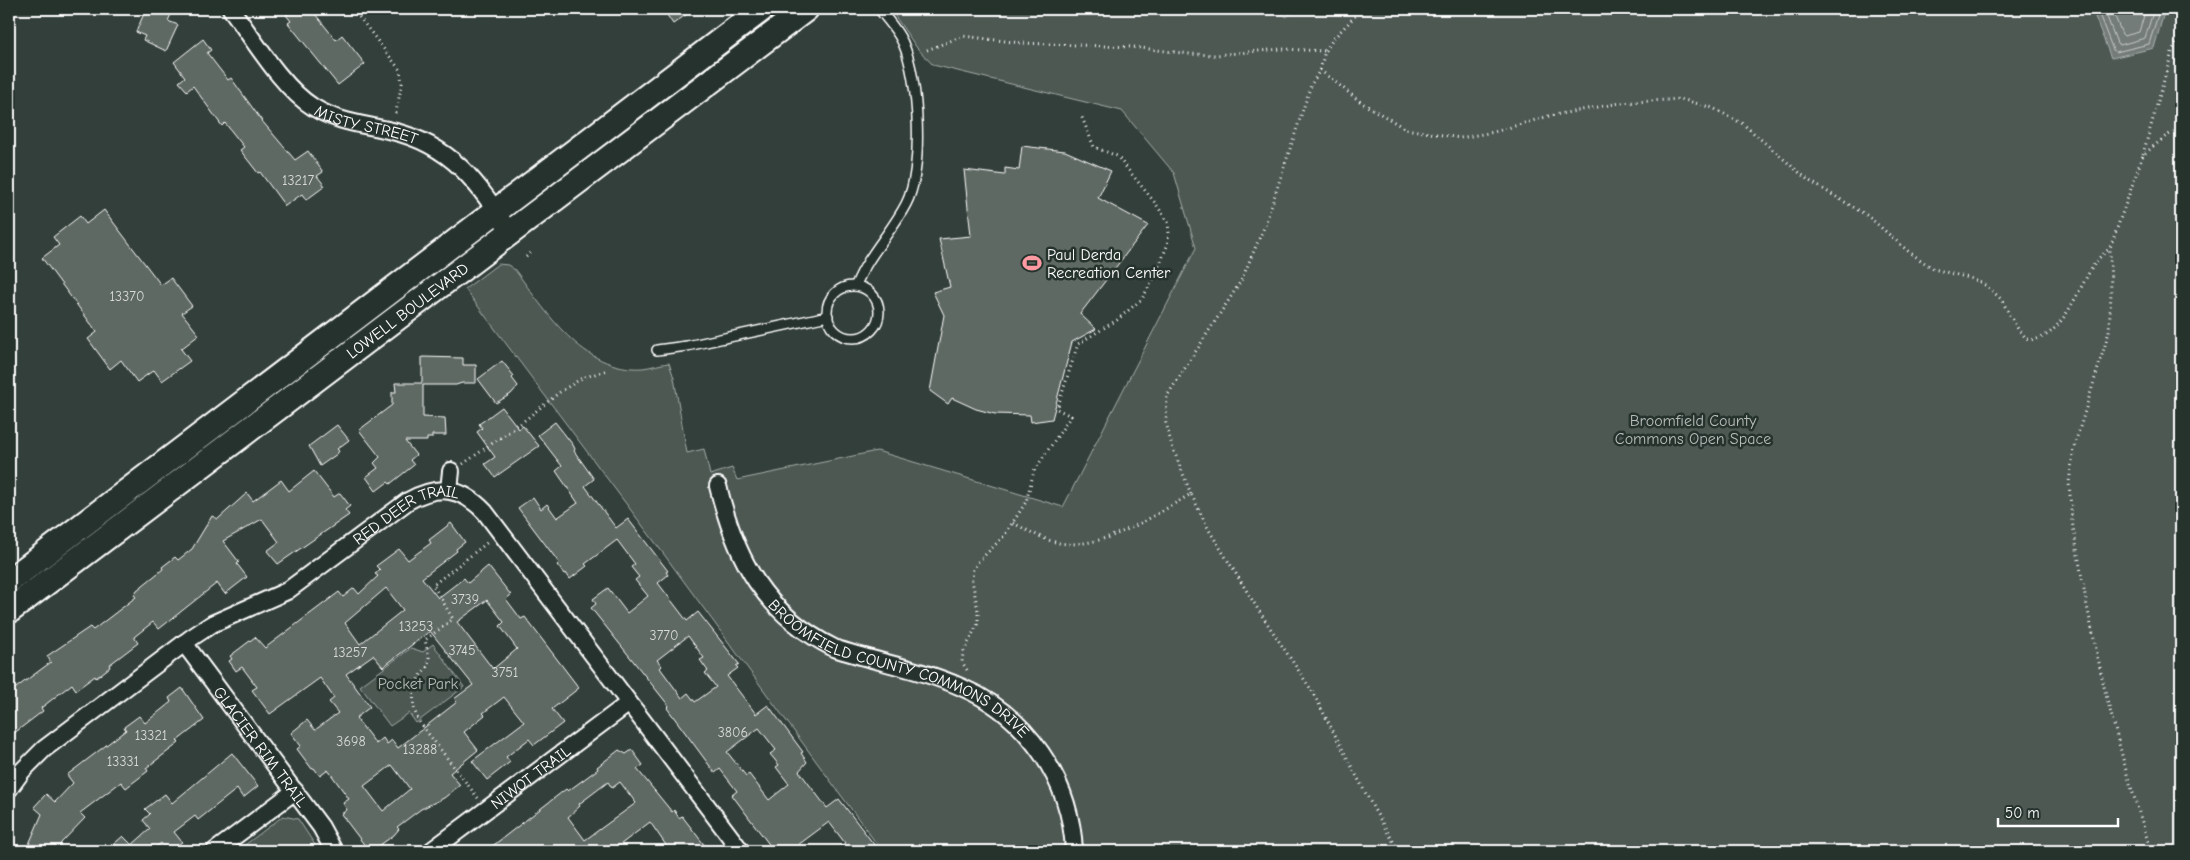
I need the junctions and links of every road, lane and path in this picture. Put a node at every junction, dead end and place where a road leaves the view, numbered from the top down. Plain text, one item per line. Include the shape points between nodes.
1 (231, 9) edge
2 (353, 9) edge
3 (762, 9) edge
4 (806, 9) edge
5 (880, 9) edge
6 (1362, 9) edge
7 (2181, 32) edge
8 (927, 50) dead end
9 (1325, 51) junction
10 (1320, 70) junction
11 (1081, 115) dead end
12 (395, 120) dead end
13 (2181, 127) edge
14 (2143, 155) junction
15 (496, 212) junction
16 (509, 231) junction
17 (2110, 248) junction
18 (531, 253) dead end
19 (526, 257) dead end
20 (856, 285) junction
21 (828, 316) junction
22 (657, 350) dead end
23 (608, 370) dead end
24 (451, 471) joint
25 (718, 486) dead end
26 (449, 490) junction
27 (1191, 494) junction
28 (1013, 523) junction
29 (501, 533) junction
30 (9, 581) edge
31 (9, 611) edge
32 (184, 643) junction
33 (967, 670) dead end
34 (629, 703) junction
35 (9, 789) edge
36 (295, 791) junction
37 (487, 810) junction
38 (215, 851) edge
39 (334, 851) edge
40 (431, 851) edge
41 (741, 851) edge
42 (1074, 851) edge
43 (1399, 851) edge
44 (2151, 851) edge

1 - 15 street, MISTY STREET via 285,82 312,106 344,121 393,131 432,145 448,155 476,182
2 - 12 path via 400,70 402,83
3 - 15 main road, LOWELL BOULEVARD
4 - 16 main road, LOWELL BOULEVARD
5 - 20 lane via 902,42 912,70 916,105 914,186 894,227 866,265
6 - 9 path
7 - 14 path via 2172,52
8 - 9 path via 963,36 1216,56 1281,48
9 - 10 path
10 - 17 path via 1362,103 1406,129 1460,138 1620,103 1681,99 1713,108 1743,124 1808,180 1868,216 1934,269 1974,279 1987,286 2001,299 2027,339 2040,339 2052,332 2096,262
10 - 27 path via 1311,85 1265,226 1241,281 1167,396 1166,423
11 - 28 path via 1094,147 1117,156 1168,222 1167,246 1142,299 1117,320 1078,344 1057,409 1071,416 1034,471 1026,502
13 - 14 path
14 - 17 path
15 - 16 street, MISTY STREET
15 - 30 main road, LOWELL BOULEVARD
16 - 31 main road, LOWELL BOULEVARD
17 - 44 path via 2109,332 2074,448 2070,482 2072,521 2105,691
18 - 19 path
20 - 21 lane via 835,294 827,308
20 - 21 lane via 871,292 879,307 876,324 870,331 855,338 844,336 831,325
21 - 22 lane
23 - 24 path via 582,378
24 - 26 street
25 - 42 street, BROOMFIELD COUNTY COMMONS DRIVE via 729,527 743,561 763,593 803,632 834,648 962,687 995,706 1018,725 1041,752 1057,781 1070,819
26 - 29 street, RED DEER TRAIL via 462,493 475,502
26 - 32 street, RED DEER TRAIL via 420,494 287,591 212,624
27 - 28 path via 1099,541 1057,542
27 - 43 path via 1209,530 1259,611 1312,690
28 - 33 path via 973,570 978,623 963,653 962,662
29 - 34 street, RED DEER TRAIL
29 - 37 path via 433,585 453,619 425,640 428,666 418,676 413,705 420,723
32 - 35 street, RED DEER TRAIL via 44,749
32 - 36 street, GLACIER RIM TRAIL
34 - 37 street, NIWOT TRAIL
34 - 41 street, RED DEER TRAIL
36 - 38 street
36 - 39 street, GLACIER RIM TRAIL
37 - 40 street, NIWOT TRAIL

